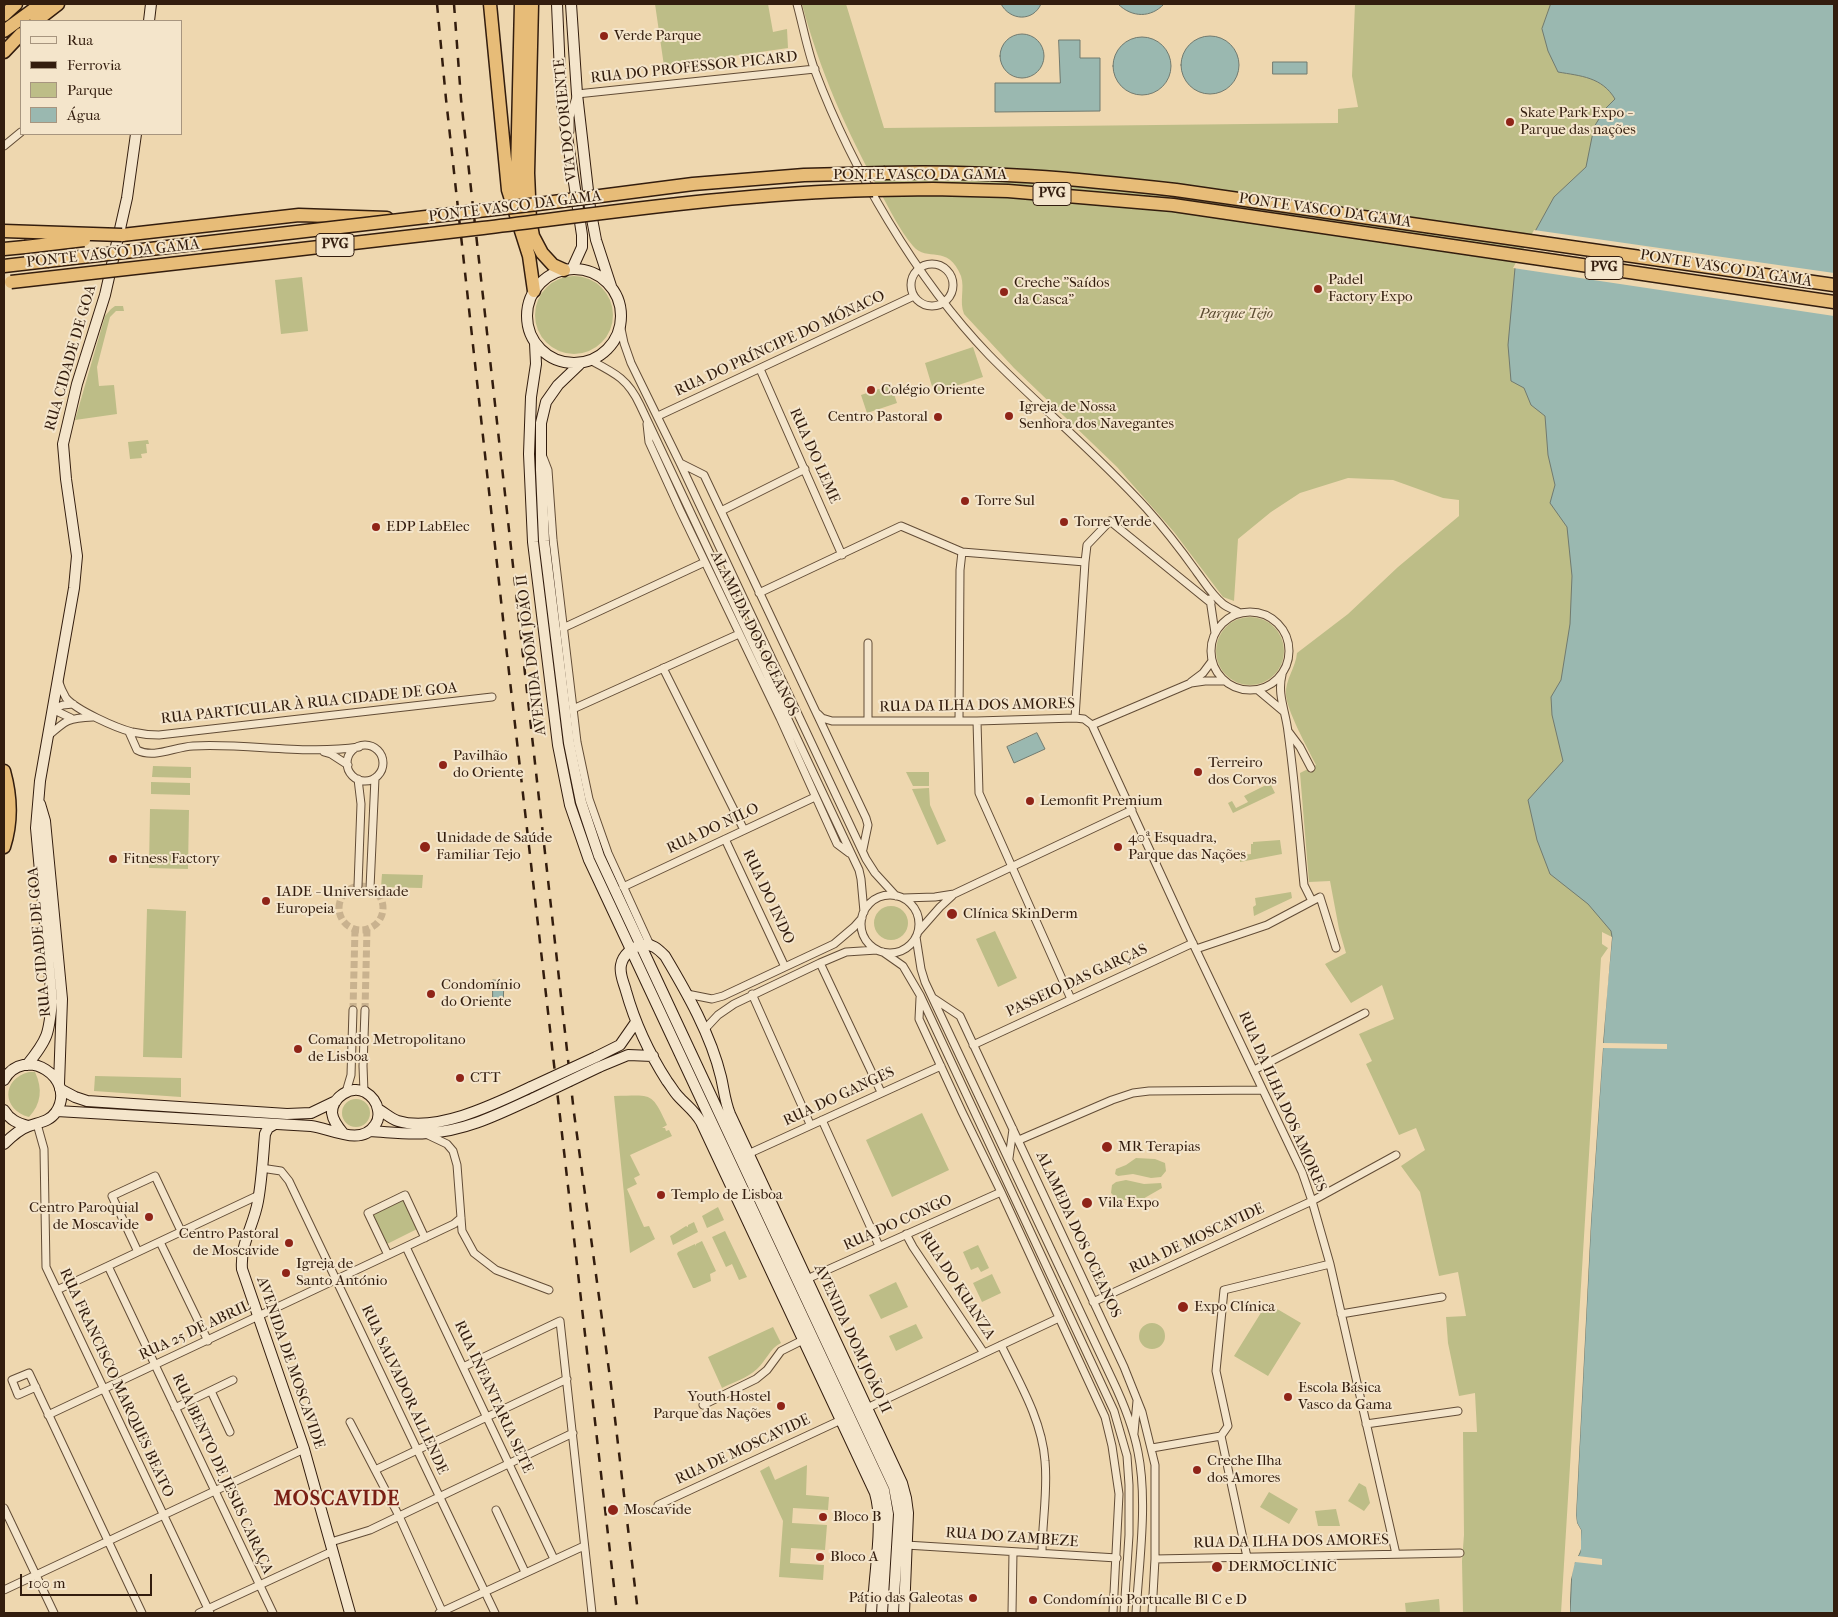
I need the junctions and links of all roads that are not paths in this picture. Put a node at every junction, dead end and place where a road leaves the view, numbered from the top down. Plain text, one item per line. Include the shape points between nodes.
1 (16, 4) edge
2 (41, 4) edge
3 (58, 4) edge
4 (151, 4) edge
5 (490, 4) edge
6 (521, 4) edge
7 (532, 4) edge
8 (557, 4) edge
9 (571, 4) edge
10 (797, 4) edge
11 (4, 15) edge
12 (37, 20) edge
13 (148, 20) edge
14 (4, 32) edge
15 (20, 35) edge
16 (558, 35) junction
17 (4, 52) edge
18 (815, 70) junction
19 (577, 94) junction
20 (20, 133) edge
21 (136, 135) edge
22 (4, 146) edge
23 (570, 156) junction
24 (412, 218) junction
25 (4, 232) edge
26 (122, 235) junction
27 (524, 242) junction
28 (4, 249) edge
29 (4, 266) edge
30 (919, 268) junction
31 (568, 270) junction
32 (6, 283) edge
33 (1834, 285) edge
34 (612, 289) junction
35 (534, 291) junction
36 (914, 296) junction
37 (1834, 302) edge
38 (944, 303) junction
39 (620, 324) junction
40 (535, 343) junction
41 (586, 361) junction
42 (760, 369) junction
43 (658, 416) junction
44 (647, 418) junction
45 (540, 450) junction
46 (680, 462) junction
47 (805, 469) junction
48 (721, 511) junction
49 (962, 552) junction
50 (842, 555) junction
51 (705, 562) junction
52 (1085, 562) junction
53 (1208, 589) junction
54 (759, 593) junction
55 (1211, 603) junction
56 (1240, 613) junction
57 (563, 628) junction
58 (1215, 633) junction
59 (739, 634) junction
60 (868, 643) dead end
61 (1212, 661) junction
62 (663, 668) junction
63 (1282, 674) junction
64 (58, 680) junction
65 (1224, 681) junction
66 (1191, 683) junction
67 (1258, 690) junction
68 (492, 697) dead end
69 (73, 704) junction
70 (52, 709) junction
71 (573, 709) junction
72 (1283, 711) junction
73 (818, 714) junction
74 (93, 717) junction
75 (70, 718) junction
76 (1075, 718) junction
77 (840, 721) junction
78 (868, 721) junction
79 (960, 721) junction
80 (977, 721) junction
81 (1092, 725) junction
82 (1288, 731) junction
83 (129, 732) junction
84 (47, 737) junction
85 (829, 738) junction
86 (359, 746) junction
87 (318, 750) junction
88 (348, 765) junction
89 (1311, 768) dead end
90 (4, 771) edge
91 (375, 778) junction
92 (358, 779) junction
93 (815, 797) junction
94 (39, 798) junction
95 (1132, 810) junction
96 (744, 830) junction
97 (725, 839) junction
98 (4, 847) edge
99 (863, 852) junction
100 (851, 855) junction
101 (1012, 867) junction
102 (358, 886) dead end
103 (623, 887) junction
104 (370, 888) dead end
105 (954, 894) junction
106 (900, 897) junction
107 (1312, 901) junction
108 (863, 915) junction
109 (917, 934) junction
110 (646, 945) junction
111 (1194, 946) junction
112 (1336, 948) dead end
113 (631, 950) junction
114 (880, 951) junction
115 (820, 963) junction
116 (785, 967) junction
117 (687, 994) junction
118 (752, 994) junction
119 (920, 995) junction
120 (932, 997) junction
121 (1071, 999) junction
122 (353, 1010) tunnel mouth
123 (365, 1010) tunnel mouth
124 (1365, 1013) dead end
125 (636, 1022) junction
126 (704, 1030) junction
127 (973, 1045) junction
128 (652, 1056) junction
129 (597, 1062) junction
130 (27, 1065) junction
131 (940, 1066) junction
132 (1254, 1070) junction
133 (4, 1080) edge
134 (60, 1086) junction
135 (722, 1087) junction
136 (1262, 1090) junction
137 (346, 1092) junction
138 (364, 1092) junction
139 (881, 1092) junction
140 (336, 1101) junction
141 (714, 1102) junction
142 (686, 1103) junction
143 (704, 1106) junction
144 (378, 1109) junction
145 (4, 1110) edge
146 (57, 1111) junction
147 (822, 1120) junction
148 (275, 1124) junction
149 (810, 1124) junction
150 (33, 1125) junction
151 (1013, 1128) junction
152 (370, 1131) junction
153 (343, 1133) junction
154 (426, 1134) junction
155 (1019, 1140) junction
156 (4, 1144) edge
157 (748, 1154) junction
158 (1396, 1155) dead end
159 (1008, 1158) junction
160 (261, 1168) junction
161 (1001, 1192) junction
162 (259, 1196) junction
163 (1312, 1201) junction
164 (461, 1218) junction
165 (181, 1232) junction
166 (906, 1234) junction
167 (425, 1238) junction
168 (160, 1242) junction
169 (879, 1246) junction
170 (406, 1247) junction
171 (138, 1252) junction
172 (388, 1255) junction
173 (1330, 1264) junction
174 (108, 1266) junction
175 (807, 1279) junction
176 (336, 1280) junction
177 (57, 1290) junction
178 (549, 1290) dead end
179 (1442, 1296) dead end
180 (1094, 1302) junction
181 (1342, 1314) junction
182 (258, 1317) junction
183 (1059, 1318) junction
184 (803, 1340) junction
185 (208, 1341) junction
186 (1001, 1345) junction
187 (984, 1353) junction
188 (155, 1365) junction
189 (463, 1367) junction
190 (566, 1379) junction
191 (233, 1380) dead end
192 (36, 1387) dead end
193 (104, 1389) junction
194 (211, 1391) junction
195 (1138, 1399) junction
196 (703, 1405) dead end
197 (175, 1408) junction
198 (867, 1408) junction
199 (1458, 1411) dead end
200 (48, 1416) junction
201 (487, 1417) junction
202 (1105, 1417) junction
203 (841, 1420) junction
204 (350, 1422) dead end
205 (1366, 1424) junction
206 (230, 1432) dead end
207 (573, 1433) junction
208 (1221, 1436) junction
209 (1134, 1437) junction
210 (1123, 1438) junction
211 (1152, 1448) junction
212 (304, 1449) junction
213 (417, 1450) junction
214 (510, 1465) junction
215 (375, 1470) junction
216 (1129, 1485) junction
217 (1142, 1487) junction
218 (215, 1491) junction
219 (440, 1497) junction
220 (658, 1505) dead end
221 (1156, 1505) junction
222 (4, 1508) edge
223 (496, 1510) dead end
224 (164, 1515) junction
225 (1119, 1515) junction
226 (399, 1516) junction
227 (108, 1541) junction
228 (906, 1545) junction
229 (332, 1546) junction
230 (584, 1546) junction
231 (1013, 1552) junction
232 (1042, 1554) junction
233 (1396, 1554) junction
234 (1460, 1554) dead end
235 (1247, 1557) junction
236 (1117, 1558) junction
237 (554, 1559) junction
238 (1155, 1559) junction
239 (525, 1572) junction
240 (36, 1575) junction
241 (904, 1575) junction
242 (260, 1585) junction
243 (894, 1586) junction
244 (4, 1590) edge
245 (484, 1592) junction
246 (209, 1611) edge
247 (440, 1612) edge
248 (54, 1613) edge
249 (142, 1613) edge
250 (199, 1613) edge
251 (273, 1613) edge
252 (350, 1613) edge
253 (494, 1613) edge
254 (592, 1613) edge
255 (871, 1613) edge
256 (882, 1613) edge
257 (892, 1613) edge
258 (904, 1613) edge
259 (1012, 1613) edge
260 (1113, 1613) edge
261 (1124, 1613) edge
262 (1136, 1613) edge
263 (1152, 1613) edge

1 - 11 highway
2 - 14 highway
3 - 12 highway
4 - 13 main road
5 - 27 highway via 508,190
6 - 27 highway via 517,174
7 - 31 highway via 530,220 533,236 542,253 553,265
8 - 16 main road, VIA DO ORIENTE
9 - 19 main road, VIA DO ORIENTE
10 - 18 street
15 - 17 highway
16 - 19 main road via 566,78
16 - 23 main road, VIA DO ORIENTE via 561,97
18 - 19 street, RUA DO PROFESSOR PICARD
18 - 30 street via 875,197
19 - 23 street via 570,117
19 - 34 main road, VIA DO ORIENTE via 593,228
20 - 22 street
21 - 64 main road, RUA CIDADE DE GOA via 127,198 105,296 77,384 63,444 77,556
23 - 31 main road, VIA DO ORIENTE via 582,246
24 - 26 highway, bridge via 299,215
24 - 29 highway, PONTE VASCO DA GAMA / PVG, bridge
24 - 33 highway, PONTE VASCO DA GAMA / PVG, bridge via 756,179 900,173 1014,175 1176,190
25 - 26 highway, bridge
26 - 28 highway, bridge
27 - 35 highway via 532,267
30 - 36 street via 911,280
30 - 38 street
30 - 38 street via 936,264 950,273 953,288
31 - 34 main road via 594,274
31 - 35 main road via 547,278
32 - 37 highway, PONTE VASCO DA GAMA / PVG, bridge via 694,201 804,192 934,189 1008,191 1173,205
34 - 39 main road via 621,312
35 - 40 main road via 526,317
36 - 38 street via 926,305
36 - 42 street, RUA DO PRÍNCIPE DO MÓNACO
38 - 53 street via 990,355 1147,509
39 - 41 main road via 615,340 604,352
39 - 43 street, ALAMEDA DOS OCEANOS via 628,357
40 - 41 main road via 555,360 568,363
40 - 113 main road, AVENIDA DOM JOÃO II via 529,480 533,542 558,745 570,805 589,860
41 - 44 street, ALAMEDA DOS OCEANOS via 615,373 626,382
41 - 45 main road, AVENIDA DOM JOÃO II via 558,385 546,402
42 - 43 street, RUA DO PRÍNCIPE DO MÓNACO
42 - 47 street, RUA DO LEME
43 - 46 street, ALAMEDA DOS OCEANOS
44 - 51 street, ALAMEDA DOS OCEANOS via 649,442
44 - 100 street, ALAMEDA DOS OCEANOS
45 - 57 street via 548,470
45 - 110 main road, AVENIDA DOM JOÃO II via 544,541 569,743 579,794 599,856
46 - 48 street, ALAMEDA DOS OCEANOS via 704,475
46 - 99 street, ALAMEDA DOS OCEANOS
47 - 48 street
47 - 50 street, RUA DO LEME
48 - 54 street, ALAMEDA DOS OCEANOS
49 - 50 street via 901,526
49 - 52 street
49 - 79 street
50 - 54 street
51 - 57 street
51 - 59 street, ALAMEDA DOS OCEANOS
52 - 55 street via 1087,545 1110,521
52 - 76 street
53 - 55 street
53 - 56 street via 1224,605
54 - 73 street, ALAMEDA DOS OCEANOS
55 - 58 street
56 - 58 street via 1225,620
56 - 63 street via 1255,612 1269,616 1281,625 1288,638 1290,652
57 - 71 street
58 - 61 street
59 - 62 street
59 - 93 street, ALAMEDA DOS OCEANOS
60 - 78 street
61 - 65 street
61 - 66 street
62 - 71 street
62 - 96 street
63 - 67 street via 1276,682
63 - 72 street
64 - 69 street via 65,697
64 - 70 main road, RUA CIDADE DE GOA
65 - 66 street
65 - 67 street via 1246,691
66 - 81 street
67 - 72 street
68 - 83 street, RUA PARTICULAR À RUA CIDADE DE GOA via 159,735
69 - 70 street
69 - 74 street
70 - 75 street
70 - 84 main road, RUA CIDADE DE GOA
71 - 103 street via 589,799
72 - 82 street
73 - 77 street, RUA DA ILHA DOS AMORES via 827,720
73 - 85 street, ALAMEDA DOS OCEANOS
74 - 75 street
74 - 83 street, RUA PARTICULAR À RUA CIDADE DE GOA
75 - 84 street
76 - 80 street, RUA DA ILHA DOS AMORES
76 - 81 street, RUA DA ILHA DOS AMORES via 1084,719
77 - 78 street, RUA DA ILHA DOS AMORES
77 - 85 street via 830,728
78 - 79 street, RUA DA ILHA DOS AMORES
79 - 80 street, RUA DA ILHA DOS AMORES
80 - 101 street via 979,793
81 - 95 street, RUA DA ILHA DOS AMORES
82 - 89 street
82 - 107 street via 1304,885
83 - 87 street via 137,750 151,754 194,746
84 - 94 main road, RUA CIDADE DE GOA
85 - 99 street, ALAMEDA DOS OCEANOS via 868,821
86 - 87 street
86 - 88 street via 350,754
86 - 91 street via 370,746 380,753 382,769
87 - 88 street
88 - 92 street
90 - 98 highway via 10,813
91 - 92 street
91 - 104 street
92 - 102 street via 361,804
93 - 96 street, RUA DO NILO
93 - 100 street, ALAMEDA DOS OCEANOS via 837,844
94 - 130 main road, RUA CIDADE DE GOA via 36,842 52,1000 44,1044
94 - 134 main road, RUA CIDADE DE GOA via 45,821 62,990
95 - 101 street
95 - 111 street, RUA DA ILHA DOS AMORES
96 - 97 street, RUA DO NILO
97 - 103 street, RUA DO NILO
97 - 116 street, RUA DO INDO
99 - 106 street, ALAMEDA DOS OCEANOS via 875,873
100 - 108 street, ALAMEDA DOS OCEANOS via 862,879
101 - 105 street
101 - 121 street
103 - 110 street
105 - 106 street via 935,898
105 - 109 street
106 - 108 street via 878,898
106 - 109 street via 915,909 919,920
107 - 111 street, PASSEIO DAS GARÇAS via 1267,925
107 - 112 street via 1320,897
108 - 114 street via 864,936
108 - 116 street via 834,944
109 - 114 street via 905,949
109 - 120 street, ALAMEDA DOS OCEANOS via 921,968
110 - 113 main road
110 - 117 main road, AVENIDA DOM JOÃO II via 658,949 665,956
110 - 141 main road, AVENIDA DOM JOÃO II
111 - 121 street, PASSEIO DAS GARÇAS
111 - 132 street, RUA DA ILHA DOS AMORES
113 - 125 main road via 624,956 621,974
113 - 143 main road, AVENIDA DOM JOÃO II
114 - 115 street via 846,952
114 - 119 street via 903,966
115 - 118 street
115 - 139 street
116 - 117 street via 723,996 712,999
117 - 126 main road, AVENIDA DOM JOÃO II
118 - 126 street via 726,1008
118 - 149 street
119 - 131 street via 920,1019
119 - 210 street via 1114,1411
120 - 127 street, ALAMEDA DOS OCEANOS via 960,1016
120 - 159 street, ALAMEDA DOS OCEANOS
121 - 127 street, PASSEIO DAS GARÇAS
122 - 137 street via 351,1075
123 - 138 street
124 - 132 street
125 - 128 main road
125 - 129 main road via 620,1045
126 - 135 main road, AVENIDA DOM JOÃO II via 722,1078
127 - 151 street, ALAMEDA DOS OCEANOS
128 - 129 main road via 628,1055
128 - 142 main road via 678,1097
129 - 144 main road, bridge via 473,1113 442,1120 405,1122 393,1119
129 - 154 main road, bridge via 488,1120
130 - 133 main road, RUA CIDADE DE GOA via 13,1070
130 - 134 main road via 46,1069
131 - 139 street, RUA DO GANGES
131 - 161 street
132 - 136 street, RUA DA ILHA DOS AMORES
134 - 140 main road via 87,1101 287,1114 311,1113
134 - 146 main road, RUA CIDADE DE GOA
135 - 141 main road
135 - 157 main road, AVENIDA DOM JOÃO II
136 - 155 street via 1133,1093
136 - 163 street, RUA DA ILHA DOS AMORES via 1302,1172
137 - 138 main road
137 - 140 main road
138 - 144 main road via 371,1096
139 - 147 street, RUA DO GANGES
140 - 153 main road via 332,1113
141 - 143 main road
141 - 243 main road, AVENIDA DOM JOÃO II via 894,1486 899,1514
142 - 143 main road
142 - 184 main road via 701,1122
143 - 256 main road, AVENIDA DOM JOÃO II via 884,1490 888,1514
144 - 152 main road via 377,1121
145 - 150 main road via 17,1123
146 - 148 main road
146 - 150 main road via 50,1119
147 - 149 street, RUA DO GANGES
147 - 169 street
148 - 153 main road via 320,1127
148 - 160 main road, AVENIDA DE MOSCAVIDE via 265,1134
149 - 157 street, RUA DO GANGES
150 - 156 main road
150 - 177 street, RUA FRANCISCO MARQUES BEATO via 44,1149 46,1267
151 - 155 street, ALAMEDA DOS OCEANOS
151 - 159 street
152 - 153 main road via 356,1136
152 - 154 main road
154 - 164 street via 447,1144 453,1151
155 - 180 street, ALAMEDA DOS OCEANOS
157 - 175 main road, AVENIDA DOM JOÃO II
158 - 163 street, RUA DE MOSCAVIDE
159 - 209 street, ALAMEDA DOS OCEANOS via 1120,1395
160 - 162 main road, AVENIDA DE MOSCAVIDE
160 - 176 street, RUA SALVADOR ALLENDE via 283,1172 289,1180
161 - 166 street, RUA DO CONGO
161 - 183 street
162 - 165 street
162 - 182 main road, AVENIDA DE MOSCAVIDE via 242,1256 244,1276
163 - 173 street, RUA DA ILHA DOS AMORES
163 - 180 street, RUA DE MOSCAVIDE
164 - 167 street, RUA 25 DE ABRIL
164 - 178 street via 465,1237 481,1260 496,1270
165 - 168 street
165 - 171 street via 156,1176 112,1196
166 - 169 street, RUA DO CONGO
166 - 187 street, RUA DO KUANZA
167 - 170 street, RUA 25 DE ABRIL
167 - 172 street via 405,1195 368,1212
168 - 171 street
168 - 185 street
169 - 175 street, RUA DO CONGO
170 - 172 street, RUA 25 DE ABRIL
170 - 189 street, RUA INFANTARIA SETE
171 - 174 street
172 - 176 street, RUA 25 DE ABRIL
173 - 181 street, RUA DA ILHA DOS AMORES
173 - 208 street via 1224,1290 1216,1371 1228,1426
174 - 177 street
174 - 188 street, RUA BENTO DE JESUS CARAÇA
175 - 198 main road, AVENIDA DOM JOÃO II
176 - 182 street, RUA 25 DE ABRIL
176 - 213 street, RUA SALVADOR ALLENDE
177 - 193 street, RUA FRANCISCO MARQUES BEATO
179 - 181 street
180 - 195 street, ALAMEDA DOS OCEANOS
181 - 205 street, RUA DA ILHA DOS AMORES
182 - 185 street, RUA 25 DE ABRIL
182 - 212 main road, AVENIDA DE MOSCAVIDE
183 - 186 street
183 - 202 street
184 - 196 street via 781,1350 756,1379
184 - 203 main road
185 - 188 street, RUA 25 DE ABRIL
186 - 187 street
186 - 232 street via 1038,1424 1042,1440 1046,1472
187 - 198 street
188 - 193 street, RUA 25 DE ABRIL
188 - 197 street, RUA BENTO DE JESUS CARAÇA
189 - 190 street via 560,1321
189 - 201 street, RUA INFANTARIA SETE
190 - 201 street
190 - 207 street
191 - 194 street
192 - 200 street
193 - 200 street, RUA 25 DE ABRIL
193 - 224 street, RUA FRANCISCO MARQUES BEATO
194 - 197 street
194 - 206 street
195 - 209 street
195 - 211 street, ALAMEDA DOS OCEANOS
197 - 218 street, RUA BENTO DE JESUS CARAÇA
198 - 228 main road, AVENIDA DOM JOÃO II via 905,1491 908,1513
199 - 205 street
200 - 227 street
201 - 213 street
201 - 214 street, RUA INFANTARIA SETE
202 - 210 street
202 - 225 street via 1116,1467
203 - 220 street, RUA DE MOSCAVIDE
203 - 255 main road via 878,1503
204 - 215 street
205 - 233 street, RUA DA ILHA DOS AMORES
207 - 214 street
207 - 230 street
208 - 211 street
208 - 235 street
209 - 210 street
209 - 217 street, ALAMEDA DOS OCEANOS
210 - 216 street
211 - 221 street, ALAMEDA DOS OCEANOS
212 - 218 street
212 - 229 main road, AVENIDA DE MOSCAVIDE
213 - 215 street
213 - 219 street, RUA SALVADOR ALLENDE
214 - 219 street
214 - 237 street, RUA INFANTARIA SETE
215 - 226 street
216 - 225 street
216 - 261 street
217 - 221 street
217 - 262 street, ALAMEDA DOS OCEANOS
218 - 224 street
218 - 242 street, RUA BENTO DE JESUS CARAÇA
219 - 226 street
219 - 245 street, RUA SALVADOR ALLENDE
221 - 238 street, ALAMEDA DOS OCEANOS
222 - 240 street
223 - 239 street
224 - 227 street
224 - 246 street, RUA FRANCISCO MARQUES BEATO
225 - 236 street
226 - 229 street
226 - 247 street
227 - 240 street
227 - 249 street
228 - 231 street, RUA DO ZAMBEZE
228 - 241 main road, AVENIDA DOM JOÃO II
229 - 242 street
229 - 252 main road, AVENIDA DE MOSCAVIDE
230 - 237 street
230 - 254 street
231 - 232 street, RUA DO ZAMBEZE
231 - 259 street
232 - 236 street, RUA DO ZAMBEZE
233 - 234 street
233 - 235 street, RUA DA ILHA DOS AMORES
235 - 238 street, RUA DA ILHA DOS AMORES
236 - 260 street
237 - 239 street
238 - 263 street, ALAMEDA DOS OCEANOS
239 - 245 street
240 - 244 street
240 - 248 street
241 - 243 main road
241 - 258 main road, AVENIDA DOM JOÃO II
242 - 246 street
242 - 251 street, RUA BENTO DE JESUS CARAÇA
243 - 257 main road, AVENIDA DOM JOÃO II
245 - 247 street
245 - 253 street, RUA SALVADOR ALLENDE
246 - 250 street

